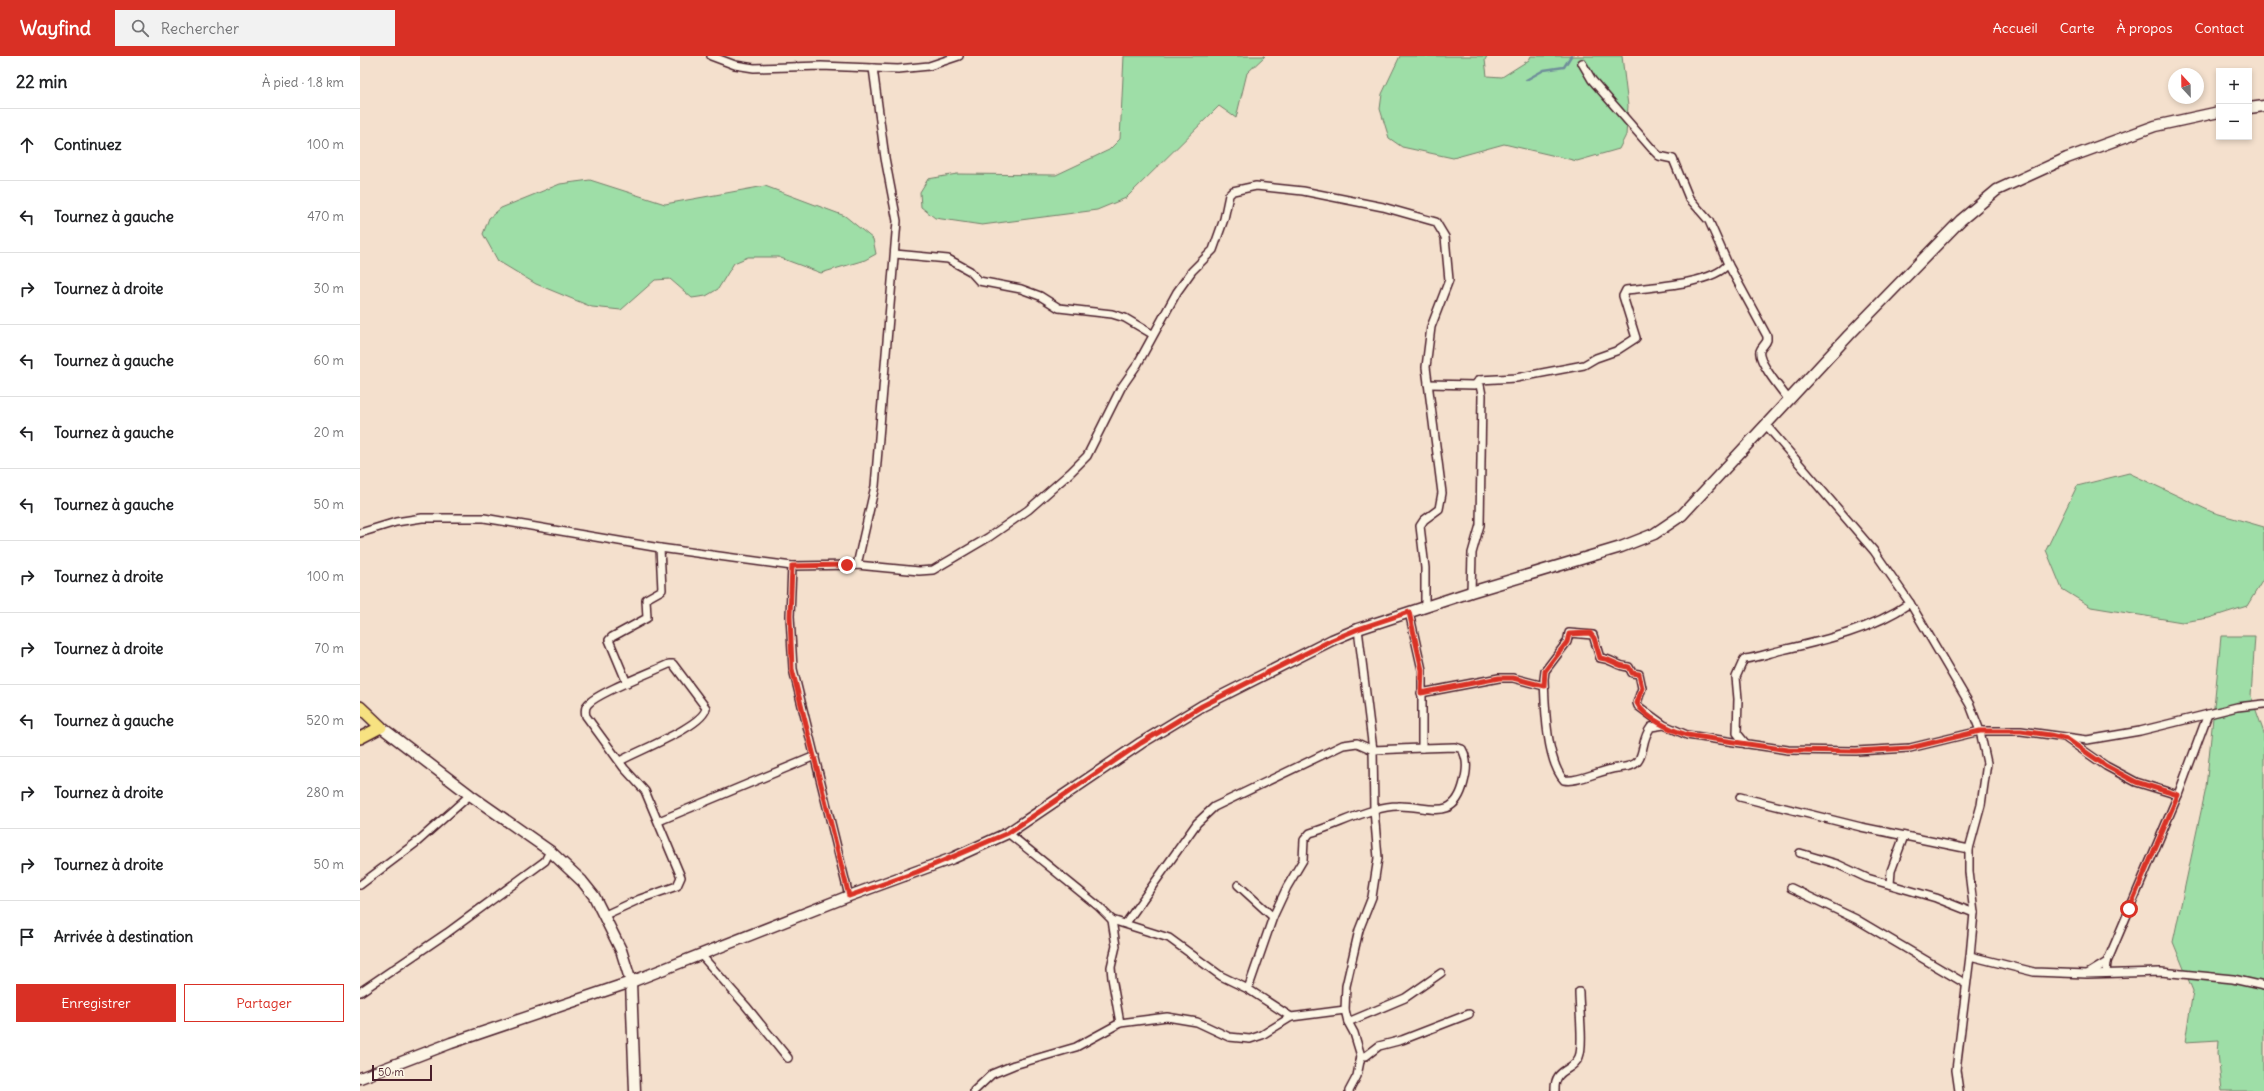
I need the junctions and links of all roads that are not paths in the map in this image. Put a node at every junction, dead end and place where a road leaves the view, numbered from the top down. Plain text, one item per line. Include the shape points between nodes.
1 (711, 56) edge
2 (959, 56) edge
3 (1582, 63) dead end
4 (873, 68) junction
5 (2264, 106) edge
6 (2252, 108) edge
7 (2216, 113) edge
8 (895, 254) junction
9 (1728, 264) junction
10 (1152, 334) junction
11 (1479, 380) junction
12 (1428, 384) junction
13 (1789, 400) junction
14 (1766, 425) junction
15 (360, 533) edge
16 (660, 548) junction
17 (857, 565) junction
18 (792, 566) junction
19 (1471, 592) junction
20 (1910, 603) junction
21 (1425, 607) junction
22 (1409, 612) junction
23 (1358, 629) junction
24 (627, 683) junction
25 (1544, 686) junction
26 (1421, 693) junction
27 (2264, 704) edge
28 (360, 707) edge
29 (2208, 714) junction
30 (1664, 725) junction
31 (381, 727) junction
32 (1980, 731) junction
33 (360, 738) edge
34 (2067, 739) junction
35 (1746, 744) junction
36 (1422, 748) junction
37 (1373, 750) junction
38 (815, 756) junction
39 (620, 761) junction
40 (470, 795) junction
41 (2178, 795) junction
42 (1740, 797) dead end
43 (1374, 810) junction
44 (659, 821) junction
45 (1008, 833) junction
46 (1904, 836) junction
47 (1969, 849) junction
48 (550, 851) junction
49 (1800, 853) dead end
50 (1890, 884) junction
51 (360, 885) edge
52 (1238, 885) dead end
53 (1791, 888) dead end
54 (849, 896) junction
55 (1974, 913) junction
56 (605, 915) junction
57 (1273, 918) junction
58 (1112, 920) junction
59 (1126, 923) junction
60 (701, 955) junction
61 (1970, 956) junction
62 (2107, 962) junction
63 (1441, 973) dead end
64 (2106, 973) junction
65 (2087, 974) junction
66 (631, 982) junction
67 (1966, 984) junction
68 (2264, 986) edge
69 (1248, 989) junction
70 (360, 992) edge
71 (1579, 992) dead end
72 (1345, 1010) junction
73 (1469, 1014) dead end
74 (1291, 1017) junction
75 (1348, 1022) junction
76 (1120, 1023) junction
77 (1361, 1056) junction
78 (788, 1058) dead end
79 (360, 1078) edge
80 (635, 1091) edge
81 (974, 1091) edge
82 (1349, 1091) edge
83 (1555, 1091) edge
84 (1959, 1091) edge

1 - 4 street via 735,65 754,68
2 - 4 street via 929,66
3 - 9 street via 1592,80 1653,150 1659,156 1673,159 1689,198 1709,221
4 - 8 street via 897,221
5 - 6 street
7 - 13 street via 2147,129 2067,158 1997,190 1956,226 1849,334
8 - 10 street via 948,259 970,271 980,280 1021,288 1059,308 1112,314 1125,318
8 - 17 street via 875,486
9 - 11 street via 1724,270 1708,276 1626,290 1623,296 1636,338 1616,351 1576,367 1516,378
9 - 13 street via 1766,336 1766,344 1760,351 1762,359
10 - 12 street via 1192,271 1213,250 1229,195 1233,191 1256,186 1330,195 1436,222 1442,229 1445,237 1448,280 1431,327 1426,367
10 - 17 street via 1087,456 1028,510 989,537 933,570
11 - 12 street via 1475,386
11 - 19 street via 1482,395 1480,525 1472,553
12 - 21 street via 1442,493 1439,509 1420,526 1425,568
13 - 14 street
14 - 19 street via 1682,515 1654,534 1586,558
14 - 20 street via 1874,551
15 - 16 street via 396,522 422,518 484,518
16 - 18 street
16 - 24 street via 662,586 659,593 646,599 647,618 609,640
17 - 18 street
18 - 38 street via 791,658
19 - 21 street
20 - 32 street via 1970,706
20 - 35 street via 1894,614 1839,636 1758,658 1744,659 1736,677 1736,733
21 - 22 street
22 - 23 street
22 - 26 street via 1422,670
23 - 37 street
23 - 45 street via 1202,706 1141,743
24 - 39 street via 588,704 585,710 586,716
24 - 39 street via 674,664 706,710 690,727
25 - 26 street via 1513,678 1499,678
25 - 30 street via 1545,671 1567,642 1569,634 1590,633 1600,658 1608,658 1617,666 1629,667 1632,673 1639,674 1642,688 1638,706
25 - 30 street via 1546,730 1554,760 1564,780 1630,767 1637,762 1645,735 1652,727
26 - 36 street
27 - 29 street
28 - 31 main road
29 - 34 street via 2140,731 2087,740
29 - 41 street
30 - 35 street via 1687,735
31 - 33 main road
31 - 40 street
32 - 34 street via 2021,731
32 - 35 street via 1910,748 1788,750
32 - 47 street via 1987,763 1981,805
34 - 41 street via 2106,766 2136,782
36 - 37 street
36 - 43 street via 1462,749 1466,756 1467,770 1462,792 1455,803 1449,808 1435,811 1398,806
37 - 43 street
37 - 59 street via 1357,743 1343,745 1214,807 1197,823
38 - 44 street
38 - 54 street
39 - 44 street via 645,791
40 - 48 street
40 - 51 street via 417,842
41 - 62 street
42 - 46 street
43 - 57 street via 1310,834 1304,840 1303,860
43 - 72 street via 1378,858 1376,880 1358,930 1346,986
44 - 56 street via 681,877 680,882 677,886
45 - 54 street via 912,874
45 - 58 street
46 - 47 street
46 - 50 street via 1891,870
47 - 55 street
48 - 56 street via 582,880
48 - 70 street via 545,861 447,933
49 - 50 street via 1836,864 1866,878
50 - 55 street
52 - 57 street
53 - 67 street via 1856,919
54 - 60 street
55 - 61 street
56 - 66 street via 621,950
57 - 69 street
58 - 59 street
58 - 76 street via 1116,946 1111,967
59 - 69 street via 1169,938 1221,976
60 - 66 street
60 - 78 street
61 - 65 street via 2034,972
61 - 67 street
62 - 64 street
62 - 65 street
63 - 75 street via 1405,998
64 - 65 street
64 - 68 street via 2161,972 2233,979
66 - 79 street via 451,1043
66 - 80 street
67 - 84 street via 1956,1070
69 - 74 street
71 - 83 street via 1581,1048 1578,1059 1559,1074 1555,1082
72 - 74 street
72 - 75 street
73 - 77 street via 1402,1040 1379,1046 1366,1056
74 - 76 street via 1262,1035 1250,1039 1229,1037 1197,1022 1167,1017
75 - 77 street
76 - 81 street via 1076,1047 992,1074
77 - 82 street via 1357,1076

